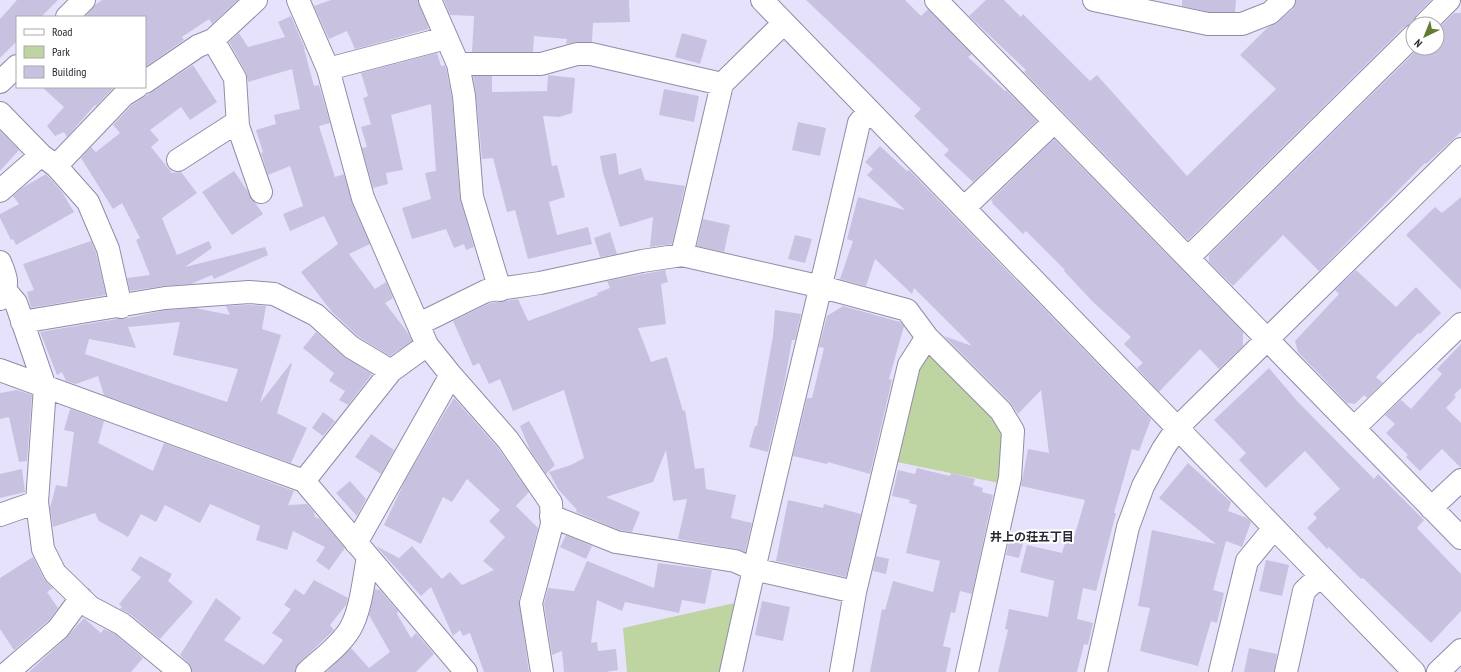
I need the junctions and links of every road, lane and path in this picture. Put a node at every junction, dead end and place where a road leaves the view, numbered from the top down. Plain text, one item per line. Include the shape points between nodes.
1 (84, 0) edge
2 (256, 0) edge
3 (298, 0) edge
4 (430, 0) edge
5 (762, 0) edge
6 (1094, 0) edge
7 (1284, 0) edge
8 (1449, 0) edge
9 (939, 1) edge
10 (68, 16) edge
11 (1433, 16) edge
12 (784, 23) junction
13 (446, 38) junction
14 (213, 40) junction
15 (1405, 44) edge
16 (458, 64) junction
17 (16, 67) edge
18 (328, 69) junction
19 (146, 81) edge
20 (0, 82) edge
21 (722, 84) junction
22 (135, 88) edge
23 (869, 111) junction
24 (0, 113) edge
25 (237, 122) junction
26 (1054, 122) junction
27 (1461, 149) edge
28 (178, 160) dead end
29 (49, 161) junction
30 (0, 191) edge
31 (261, 192) dead end
32 (964, 208) junction
33 (682, 255) junction
34 (1188, 258) junction
35 (0, 262) edge
36 (822, 287) junction
37 (500, 290) junction
38 (3, 295) edge
39 (121, 307) junction
40 (22, 322) junction
41 (419, 324) junction
42 (1461, 324) edge
43 (927, 337) junction
44 (1268, 340) junction
45 (427, 345) junction
46 (0, 370) edge
47 (391, 371) junction
48 (451, 375) junction
49 (45, 387) junction
50 (1177, 428) junction
51 (1354, 428) junction
52 (1461, 480) edge
53 (304, 481) junction
54 (37, 502) junction
55 (1431, 508) junction
56 (0, 515) edge
57 (551, 516) junction
58 (1274, 528) junction
59 (1461, 538) edge
60 (362, 550) junction
61 (753, 569) junction
62 (1320, 576) junction
63 (855, 592) junction
64 (81, 598) junction
65 (1461, 650) edge
66 (6, 670) edge
67 (180, 672) edge
68 (306, 672) edge
69 (466, 672) edge
70 (542, 672) edge
71 (731, 672) edge
72 (841, 672) edge
73 (967, 672) edge
74 (1096, 672) edge
75 (1220, 672) edge
76 (1286, 672) edge
77 (1414, 672) edge
78 (1438, 672) edge

1 - 10 street
2 - 14 street
3 - 18 street
4 - 13 street
5 - 12 street
6 - 7 street via 1214,24 1242,24 1270,13
8 - 11 street
9 - 26 street
12 - 21 street
12 - 23 street
13 - 16 street
13 - 18 street
14 - 19 street via 198,46
14 - 25 street via 235,78
15 - 34 street
16 - 21 street via 541,64 577,54 591,54
16 - 37 street via 464,96 472,197
17 - 20 street
18 - 41 street via 363,198
21 - 33 street
22 - 29 street
23 - 32 street
23 - 36 street via 859,123
24 - 29 street
25 - 28 street
25 - 31 street
26 - 32 street
26 - 34 street
27 - 44 street
29 - 30 street
29 - 39 street via 88,202 108,249
32 - 50 street
33 - 36 street
33 - 37 street
34 - 44 street
35 - 38 street via 6,275
36 - 43 street via 907,310
36 - 61 street
37 - 41 street via 486,291
38 - 40 street via 16,303
39 - 40 street
39 - 47 street via 165,298 249,292 274,294 316,315 351,347
40 - 49 street
41 - 45 street
42 - 51 street
43 - 63 street via 909,365
43 - 73 street via 1002,412 1013,431 1010,478
44 - 50 street
44 - 51 street
45 - 47 street
45 - 48 street
46 - 49 street
47 - 53 street
48 - 57 street via 508,440 551,504
48 - 60 street
49 - 53 street
49 - 54 street
50 - 58 street
50 - 74 street via 1144,486 1128,527
51 - 55 street
52 - 55 street
53 - 60 street
54 - 56 street
54 - 64 street via 43,549 55,573
55 - 59 street
57 - 61 street via 616,542 735,561
57 - 70 street via 552,524 530,603
58 - 62 street
58 - 75 street via 1247,561
60 - 68 street via 361,599 351,628 328,654
60 - 69 street
61 - 63 street
61 - 71 street
62 - 76 street via 1304,591
62 - 77 street
63 - 72 street
64 - 66 street via 58,629
64 - 67 street via 90,607 122,624
65 - 78 street

